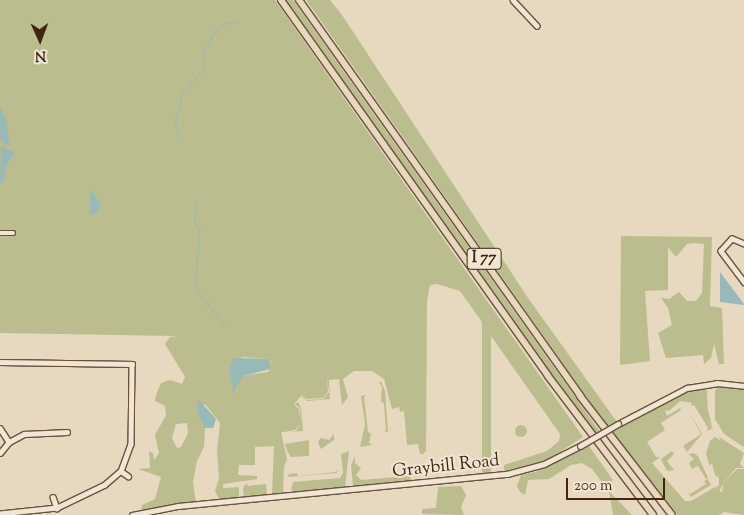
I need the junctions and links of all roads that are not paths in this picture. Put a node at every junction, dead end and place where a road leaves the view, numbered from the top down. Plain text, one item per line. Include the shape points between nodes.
1 (281, 0) edge
2 (299, 0) edge
3 (514, 0) edge
4 (537, 26) dead end
5 (0, 233) edge
6 (13, 234) dead end
7 (744, 244) edge
8 (744, 282) edge
9 (0, 362) edge
10 (744, 386) edge
11 (0, 428) edge
12 (67, 432) dead end
13 (9, 442) junction
14 (0, 452) edge
15 (121, 471) junction
16 (128, 476) dead end
17 (53, 497) dead end
18 (57, 508) junction
19 (0, 514) edge
20 (132, 515) edge
21 (653, 515) edge
22 (672, 515) edge

1 - 21 highway, I 77 via 553,384
2 - 22 highway, I 77 via 580,396
3 - 4 street
5 - 6 street
7 - 8 street via 732,238 721,251
9 - 15 street via 132,364 131,444
10 - 20 street, Graybill Road, bridge via 717,383 687,388 544,464 507,474 178,506
11 - 13 street
12 - 13 street via 32,432
13 - 14 street
15 - 16 street
15 - 18 street via 105,485
17 - 18 street
18 - 19 street

